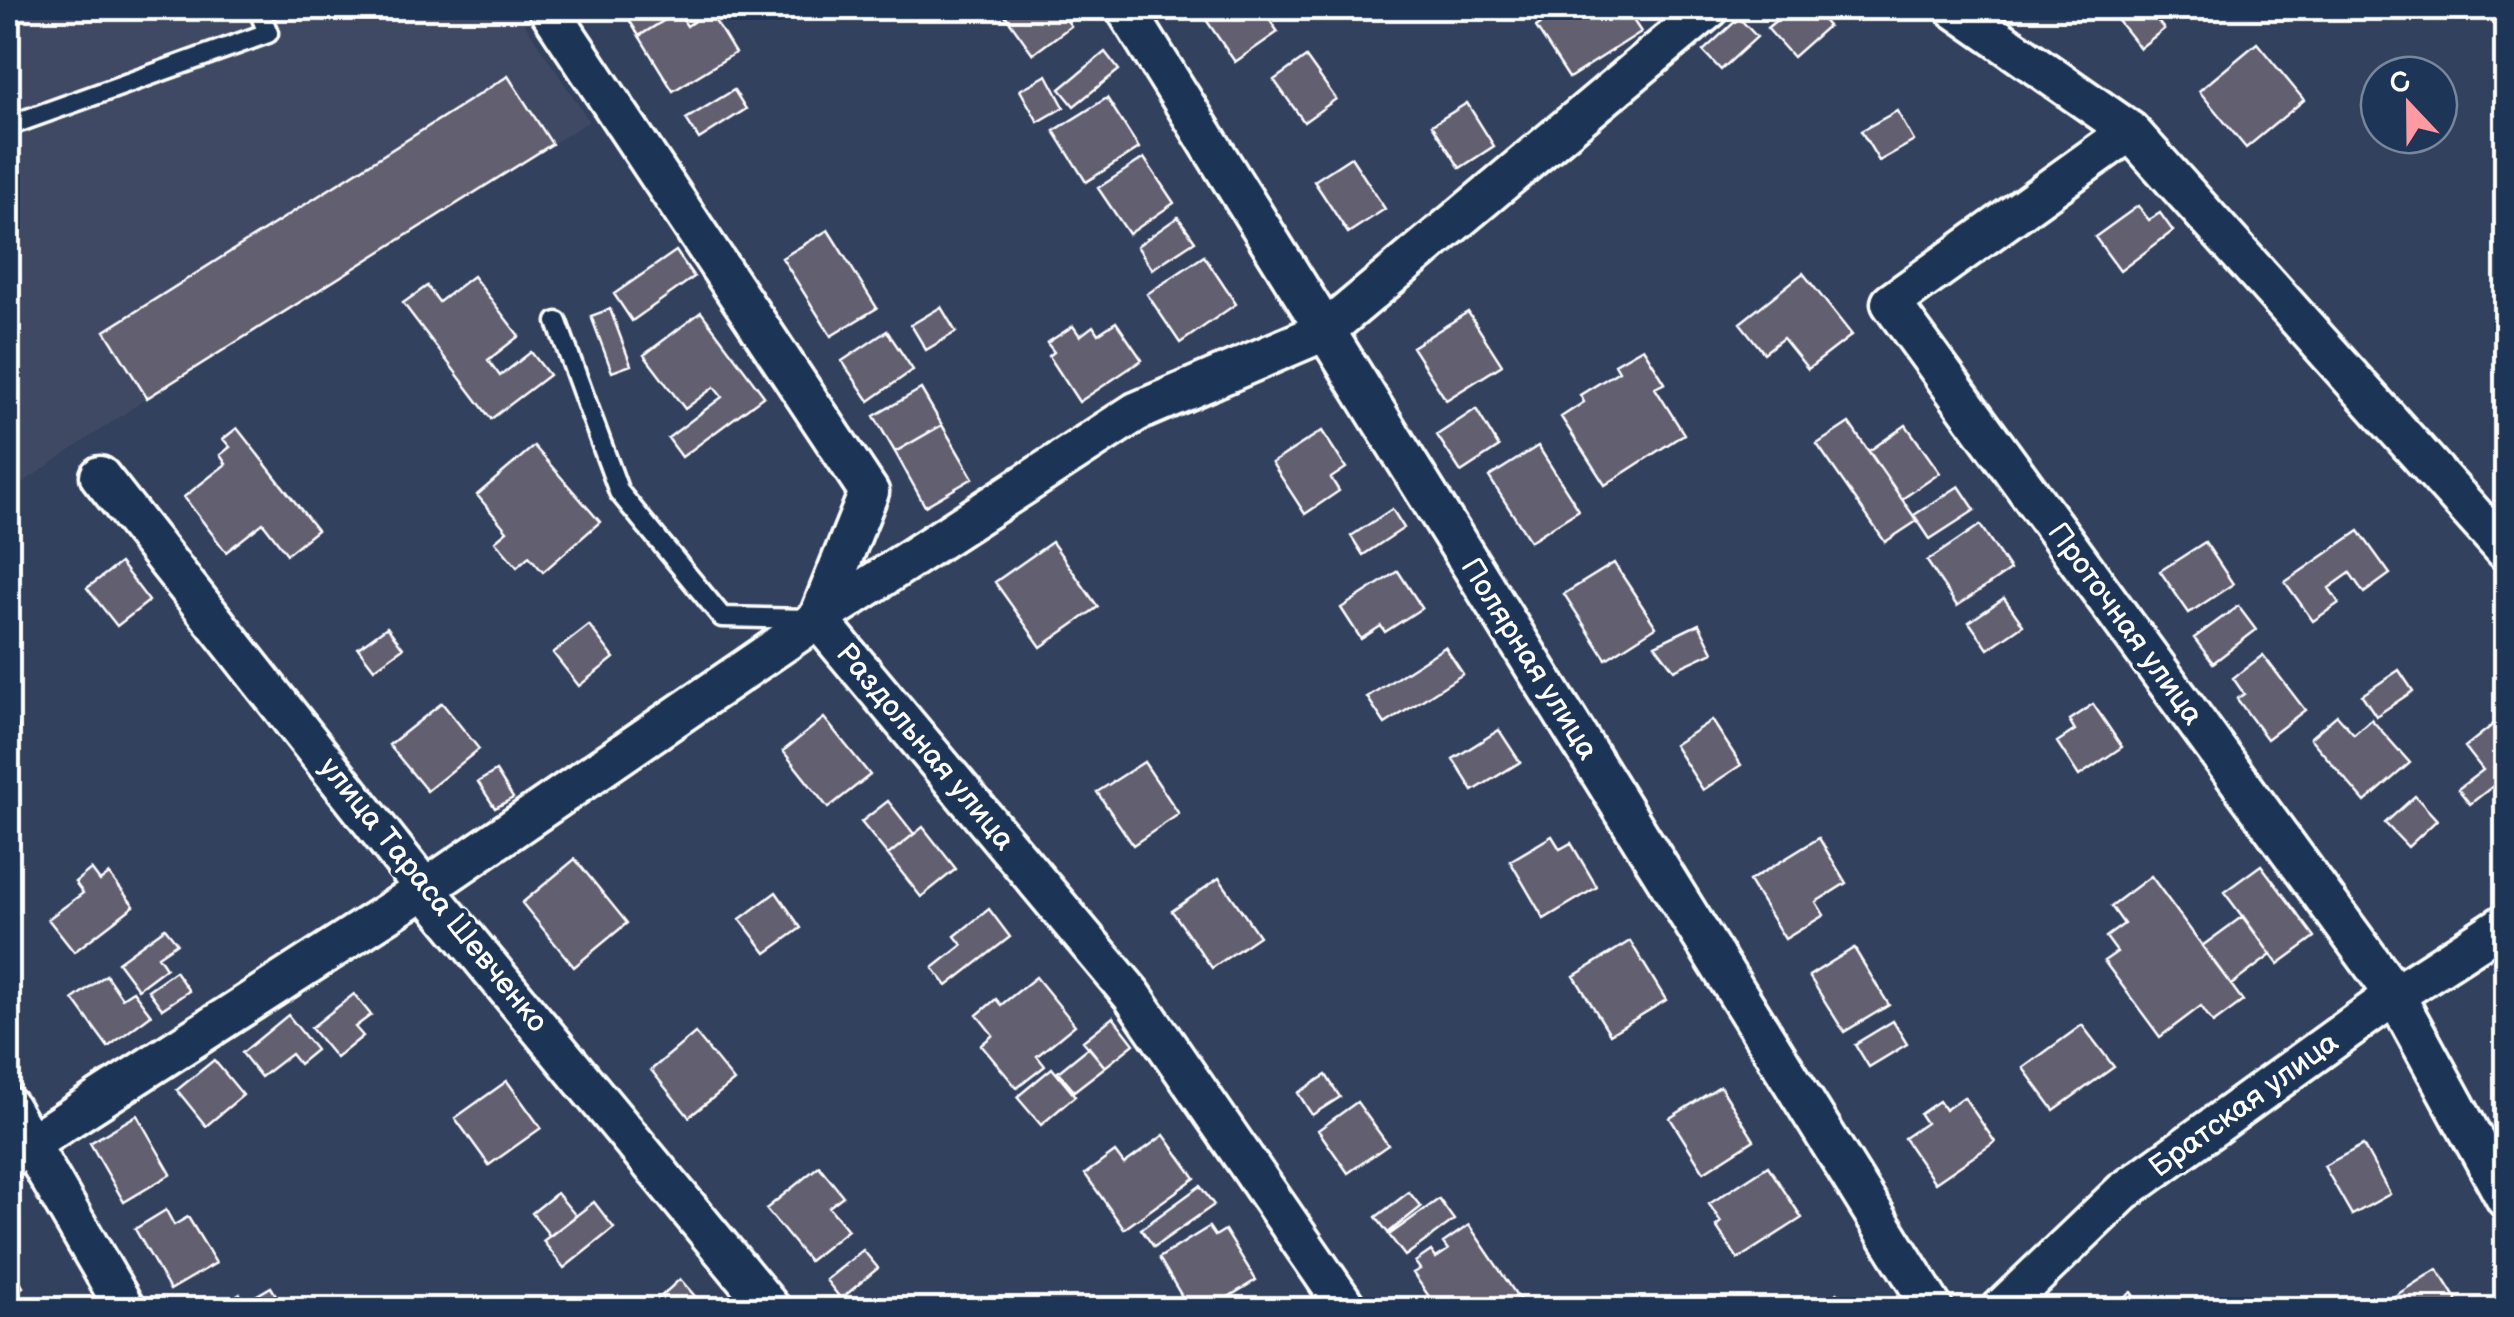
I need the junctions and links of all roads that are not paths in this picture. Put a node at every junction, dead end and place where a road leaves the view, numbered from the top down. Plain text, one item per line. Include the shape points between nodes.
1 (258, 8) edge
2 (548, 8) edge
3 (1125, 8) edge
4 (1710, 8) edge
5 (1954, 8) edge
6 (8, 126) edge
7 (2130, 131) junction
8 (557, 322) dead end
9 (1324, 330) junction
10 (100, 476) dead end
11 (2506, 550) edge
12 (818, 619) junction
13 (425, 888) junction
14 (2506, 923) edge
15 (2395, 995) junction
16 (8, 1106) edge
17 (19, 1151) edge
18 (2506, 1199) edge
19 (126, 1310) edge
20 (772, 1310) edge
21 (1348, 1310) edge
22 (1934, 1310) edge
23 (2000, 1310) edge

1 - 6 lane via 268,33
2 - 12 street, Раздольная улица via 869,492
3 - 9 street, Полярная улица
4 - 9 street
5 - 7 street
7 - 11 street
7 - 15 street, Проточная улица via 1891,303
8 - 12 lane via 619,492 722,618
9 - 12 street via 1136,412
9 - 22 street, Полярная улица
10 - 13 street, улица Тараса Шевченко
12 - 13 street
12 - 21 street, Раздольная улица via 1132,995
13 - 17 street
13 - 20 street, улица Тараса Шевченко
14 - 15 street, Братская улица
15 - 18 street, Проточная улица
15 - 23 street, Братская улица via 2122,1192
16 - 17 street
17 - 19 street

